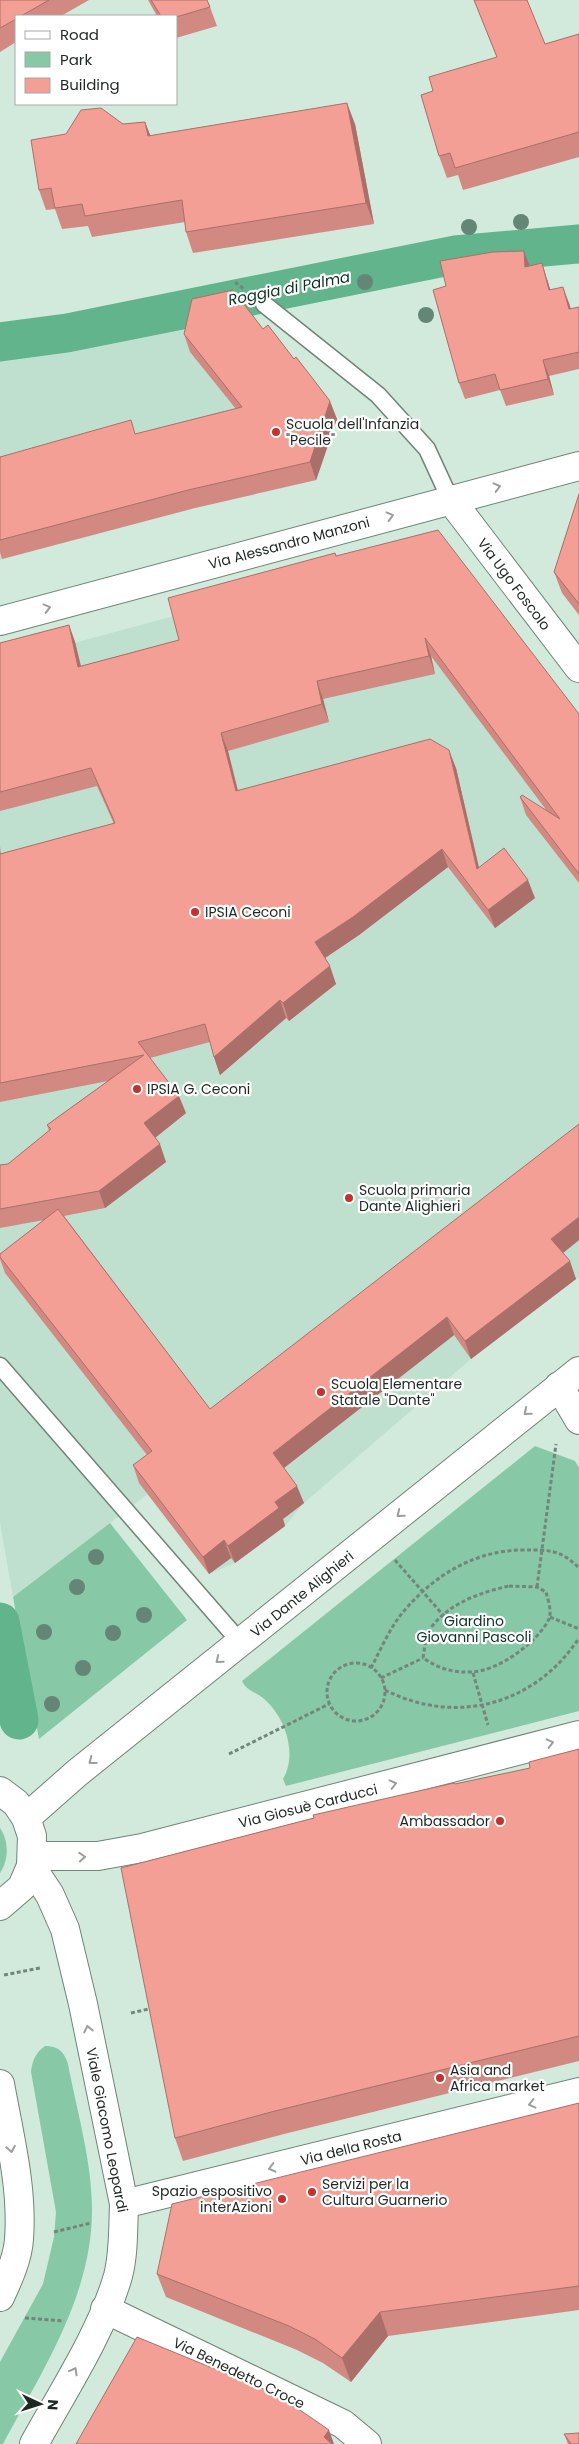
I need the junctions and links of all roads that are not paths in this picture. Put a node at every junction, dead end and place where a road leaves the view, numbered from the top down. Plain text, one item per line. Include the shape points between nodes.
1 (264, 304) dead end
2 (579, 466) edge
3 (450, 500) junction
4 (0, 621) edge
5 (579, 668) edge
6 (0, 1366) edge
7 (569, 1379) edge
8 (579, 1420) edge
9 (241, 1643) junction
10 (579, 1735) edge
11 (0, 1791) edge
12 (26, 1818) junction
13 (32, 1861) junction
14 (0, 1906) edge
15 (0, 2084) edge
16 (579, 2092) edge
17 (124, 2204) junction
18 (0, 2297) edge
19 (105, 2310) junction
20 (34, 2444) edge
21 (367, 2444) edge

1 - 3 lane via 378,395 427,449
3 -> 2 street, Via Alessandro Manzoni
4 -> 3 street, Via Alessandro Manzoni
3 - 5 street, Via Ugo Foscolo
6 - 9 lane
7 - 8 street
7 -> 9 street, Via Dante Alighieri
9 -> 12 street, Via Dante Alighieri via 77,1773
13 -> 10 street, Via Giosuè Carducci via 142,1848
11 - 12 street via 16,1803
12 - 13 street via 32,1836
13 - 14 street via 22,1887
17 -> 13 street, Viale Giacomo Leopardi via 65,1930
15 -> 18 street via 19,2223 14,2263
16 -> 17 street, Via della Rosta
17 - 19 street, Viale Giacomo Leopardi via 118,2275
20 -> 19 street, Viale Giacomo Leopardi
19 - 21 street, Via Benedetto Croce via 343,2424

